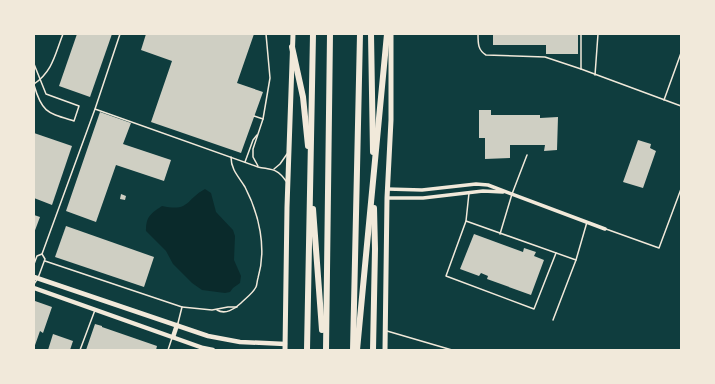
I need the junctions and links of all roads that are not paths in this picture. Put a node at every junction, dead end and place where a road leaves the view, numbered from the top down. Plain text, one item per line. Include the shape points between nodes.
1 (63, 34) edge
2 (120, 34) edge
3 (266, 34) edge
4 (293, 34) edge
5 (313, 34) edge
6 (330, 34) edge
7 (360, 34) edge
8 (371, 34) edge
9 (387, 34) edge
10 (391, 34) edge
11 (478, 34) edge
12 (581, 34) edge
13 (598, 34) edge
14 (292, 47) junction
15 (681, 53) edge
16 (34, 64) edge
17 (581, 69) junction
18 (595, 75) junction
19 (41, 80) junction
20 (34, 84) edge
21 (664, 100) junction
22 (681, 106) edge
23 (95, 109) junction
24 (254, 116) dead end
25 (263, 119) junction
26 (258, 133) junction
27 (289, 149) junction
28 (527, 155) dead end
29 (231, 157) junction
30 (245, 162) junction
31 (258, 167) junction
32 (274, 169) junction
33 (288, 183) junction
34 (387, 189) junction
35 (681, 189) edge
36 (469, 193) junction
37 (512, 194) junction
38 (387, 198) junction
39 (466, 221) junction
40 (587, 222) junction
41 (605, 229) joint
42 (500, 234) junction
43 (556, 252) junction
44 (42, 254) junction
45 (35, 255) edge
46 (576, 260) junction
47 (45, 261) junction
48 (34, 264) edge
49 (36, 278) edge
50 (34, 284) edge
51 (34, 288) edge
52 (182, 307) junction
53 (237, 307) junction
54 (95, 310) junction
55 (217, 310) junction
56 (553, 320) dead end
57 (177, 325) junction
58 (386, 331) junction
59 (172, 337) junction
60 (285, 344) junction
61 (80, 350) edge
62 (168, 350) edge
63 (213, 350) edge
64 (285, 350) edge
65 (307, 350) edge
66 (325, 350) edge
67 (353, 350) edge
68 (357, 350) edge
69 (373, 350) edge
70 (385, 350) edge
71 (452, 350) edge

1 - 19 lane via 52,65
2 - 23 lane
3 - 25 lane via 270,78
4 - 14 main road
5 - 65 highway
6 - 66 highway
7 - 67 highway
8 - 69 highway via 375,249
9 - 68 highway
10 - 34 main road via 391,120
11 - 17 lane via 478,47 486,56 546,57
12 - 17 lane
13 - 18 lane
14 - 27 main road
14 - 66 highway via 303,97
15 - 21 lane
16 - 19 lane
17 - 18 lane
18 - 21 lane
19 - 20 lane
19 - 20 lane via 46,94 79,106 74,121 44,108
21 - 22 lane
23 - 29 lane
23 - 44 lane
24 - 25 lane
25 - 26 lane
26 - 30 lane
26 - 31 lane via 253,157
27 - 32 lane
27 - 33 main road
28 - 37 lane
29 - 30 lane
29 - 53 lane via 231,163 245,186 257,217 262,243 261,269 256,287
30 - 31 lane
31 - 32 lane
32 - 33 lane
33 - 60 main road
34 - 37 street via 422,190 482,184
34 - 38 main road
35 - 41 lane via 659,248
36 - 37 street via 491,191
36 - 38 street via 423,198
36 - 39 lane
37 - 40 street
37 - 42 lane
38 - 58 main road
39 - 42 lane
39 - 43 lane via 446,276 534,309
40 - 41 street
40 - 46 lane
42 - 43 lane
43 - 46 lane
44 - 45 lane
44 - 47 lane
45 - 48 lane
46 - 56 lane
47 - 49 lane
47 - 52 lane
49 - 50 lane
49 - 57 street
51 - 54 street
52 - 55 lane
52 - 57 lane
53 - 55 lane
53 - 55 lane via 228,311
54 - 59 street
54 - 61 lane
57 - 59 street
57 - 60 street via 224,340
58 - 70 main road
58 - 71 lane
59 - 62 lane
59 - 63 street
60 - 64 main road

